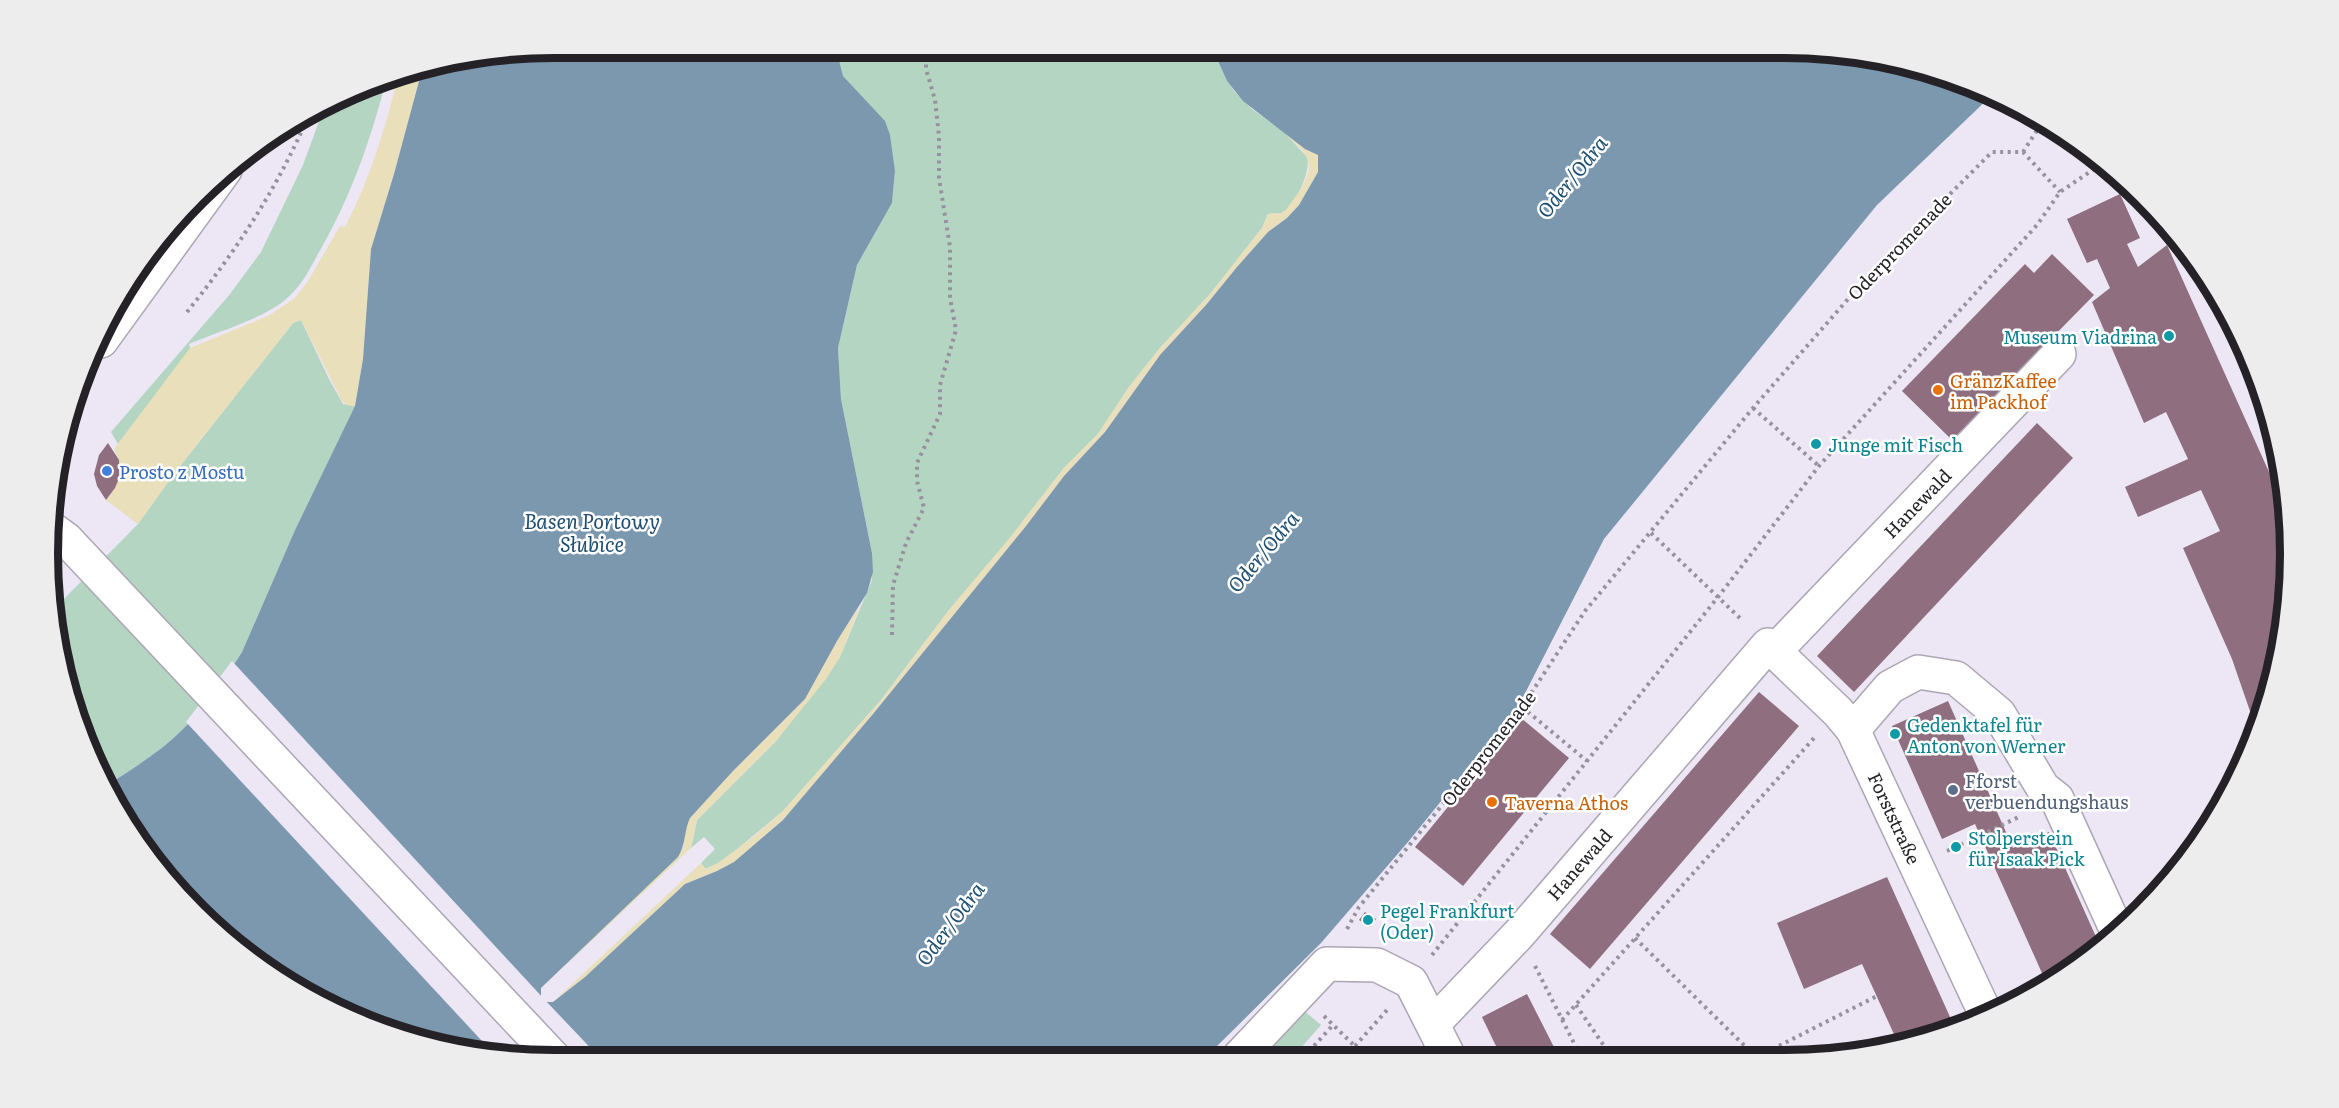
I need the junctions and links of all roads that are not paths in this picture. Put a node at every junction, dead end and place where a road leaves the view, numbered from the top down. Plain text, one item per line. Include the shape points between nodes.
1 (193, 215) edge
2 (121, 313) edge
3 (2059, 354) dead end
4 (59, 531) edge
5 (1771, 648) junction
6 (1845, 721) junction
7 (2114, 925) edge
8 (1983, 1008) edge
9 (1433, 1024) junction
10 (546, 1050) edge
11 (1246, 1050) edge
12 (1446, 1050) edge

1 - 2 street
3 - 5 street, Hanewald
4 - 10 street
5 - 6 street, Forststraße
5 - 9 street, Hanewald via 1519,934
6 - 7 street via 1890,687 1918,672 1956,678 1999,714 2043,788 2057,799
6 - 8 street, Forststraße
9 - 11 street via 1411,982 1377,965 1327,964
9 - 12 street

